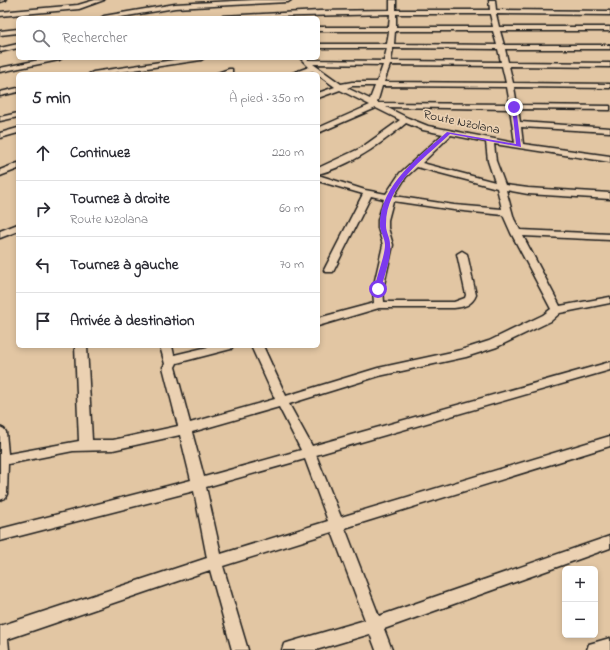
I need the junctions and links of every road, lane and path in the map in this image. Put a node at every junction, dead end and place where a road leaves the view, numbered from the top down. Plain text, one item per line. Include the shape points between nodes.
1 (0, 0) edge
2 (3, 0) edge
3 (101, 0) edge
4 (162, 0) edge
5 (189, 0) edge
6 (257, 0) edge
7 (288, 0) edge
8 (393, 0) edge
9 (492, 0) edge
10 (214, 2) edge
11 (174, 6) junction
12 (394, 12) junction
13 (492, 12) junction
14 (610, 13) edge
15 (0, 14) edge
16 (116, 16) edge
17 (269, 16) edge
18 (320, 29) edge
19 (391, 29) junction
20 (495, 29) junction
21 (610, 29) edge
22 (16, 30) edge
23 (0, 33) edge
24 (16, 46) edge
25 (320, 46) edge
26 (390, 46) junction
27 (501, 46) junction
28 (610, 47) edge
29 (0, 50) edge
30 (48, 60) edge
31 (188, 60) edge
32 (305, 60) edge
33 (387, 63) junction
34 (506, 64) junction
35 (610, 65) edge
36 (314, 68) junction
37 (0, 70) edge
38 (229, 71) dead end
39 (106, 72) edge
40 (226, 72) edge
41 (301, 72) edge
42 (319, 72) edge
43 (320, 72) edge
44 (379, 84) junction
45 (509, 84) junction
46 (610, 86) edge
47 (340, 87) junction
48 (16, 90) edge
49 (0, 94) edge
50 (320, 95) edge
51 (375, 104) junction
52 (514, 107) junction
53 (610, 108) edge
54 (16, 116) edge
55 (0, 120) edge
56 (405, 120) junction
57 (517, 124) junction
58 (320, 129) edge
59 (610, 130) edge
60 (15, 131) edge
61 (449, 133) junction
62 (0, 136) edge
63 (490, 140) junction
64 (519, 146) junction
65 (608, 159) edge
66 (417, 164) junction
67 (16, 167) edge
68 (610, 169) edge
69 (320, 171) edge
70 (0, 173) edge
71 (320, 179) edge
72 (501, 186) junction
73 (368, 193) junction
74 (610, 196) edge
75 (389, 197) junction
76 (506, 212) junction
77 (16, 228) edge
78 (516, 233) junction
79 (0, 235) edge
80 (610, 237) edge
81 (462, 254) dead end
82 (329, 270) dead end
83 (610, 300) edge
84 (379, 305) junction
85 (557, 310) junction
86 (320, 321) edge
87 (81, 348) edge
88 (166, 348) edge
89 (219, 348) edge
90 (258, 348) edge
91 (170, 363) junction
92 (610, 366) edge
93 (282, 402) junction
94 (185, 429) junction
95 (0, 432) edge
96 (610, 441) edge
97 (86, 446) junction
98 (309, 453) junction
99 (1, 461) edge
100 (199, 484) junction
101 (0, 494) edge
102 (337, 524) junction
103 (0, 534) edge
104 (610, 542) edge
105 (215, 562) junction
106 (374, 625) junction
107 (0, 636) edge
108 (610, 646) edge
109 (1, 650) edge
110 (240, 650) edge
111 (290, 650) edge
112 (384, 650) edge
113 (595, 650) edge

1 - 2 street
3 - 15 street via 79,7
4 - 11 street
5 - 11 street
6 - 7 street
6 - 10 street
6 - 17 street
8 - 12 street
9 - 13 street
10 - 11 street
11 - 16 street
12 - 13 street
12 - 17 street
12 - 19 street
13 - 14 street
13 - 20 street
18 - 19 street
19 - 20 street
19 - 26 street
20 - 21 street
20 - 27 street
22 - 23 street
24 - 29 street
25 - 26 street
26 - 27 street
26 - 33 street
27 - 28 street
27 - 34 street
30 - 37 street
31 - 39 street
32 - 33 street
32 - 36 street, Route Nzolana
33 - 34 street
33 - 44 street
34 - 35 street
34 - 45 street
36 - 41 street
36 - 42 street, Route Nzolana
38 - 40 street
43 - 47 street, Route Nzolana
44 - 45 street
44 - 47 street via 349,84
44 - 51 street
45 - 46 street
45 - 52 street
47 - 50 street
47 - 51 street, Route Nzolana
48 - 49 street
51 - 52 street
51 - 56 street, Route Nzolana
51 - 58 street
52 - 53 street
52 - 57 street
54 - 55 street
55 - 60 street
56 - 61 street, Route Nzolana
56 - 69 street via 371,146
57 - 59 street
57 - 64 street
60 - 62 street
61 - 63 street, Route Nzolana
61 - 66 street
63 - 64 street, Route Nzolana
63 - 72 street via 492,161
64 - 65 street, Route Nzolana
65 - 68 street
66 - 72 street
66 - 75 street via 403,175
67 - 70 street
71 - 73 street
72 - 74 street via 528,191
72 - 76 street
73 - 75 street
73 - 82 street
75 - 76 street via 451,207
75 - 84 street via 383,220 388,245 378,289
76 - 78 street
77 - 79 street
78 - 80 street
78 - 85 street
81 - 84 street via 471,295 469,300 454,305
83 - 85 street
84 - 86 street
85 - 93 street via 547,318 493,344 462,354 378,372
87 - 97 street
88 - 91 street
89 - 91 street via 172,360
90 - 93 street
91 - 94 street
92 - 98 street
93 - 94 street
93 - 98 street
94 - 97 street via 113,445
94 - 100 street
95 - 99 street
96 - 102 street
97 - 99 street via 59,448
98 - 100 street
98 - 102 street
99 - 101 street
100 - 103 street
100 - 105 street
102 - 105 street
102 - 106 street
104 - 106 street
105 - 107 street
105 - 110 street
106 - 111 street
106 - 112 street
107 - 109 street
108 - 113 street

